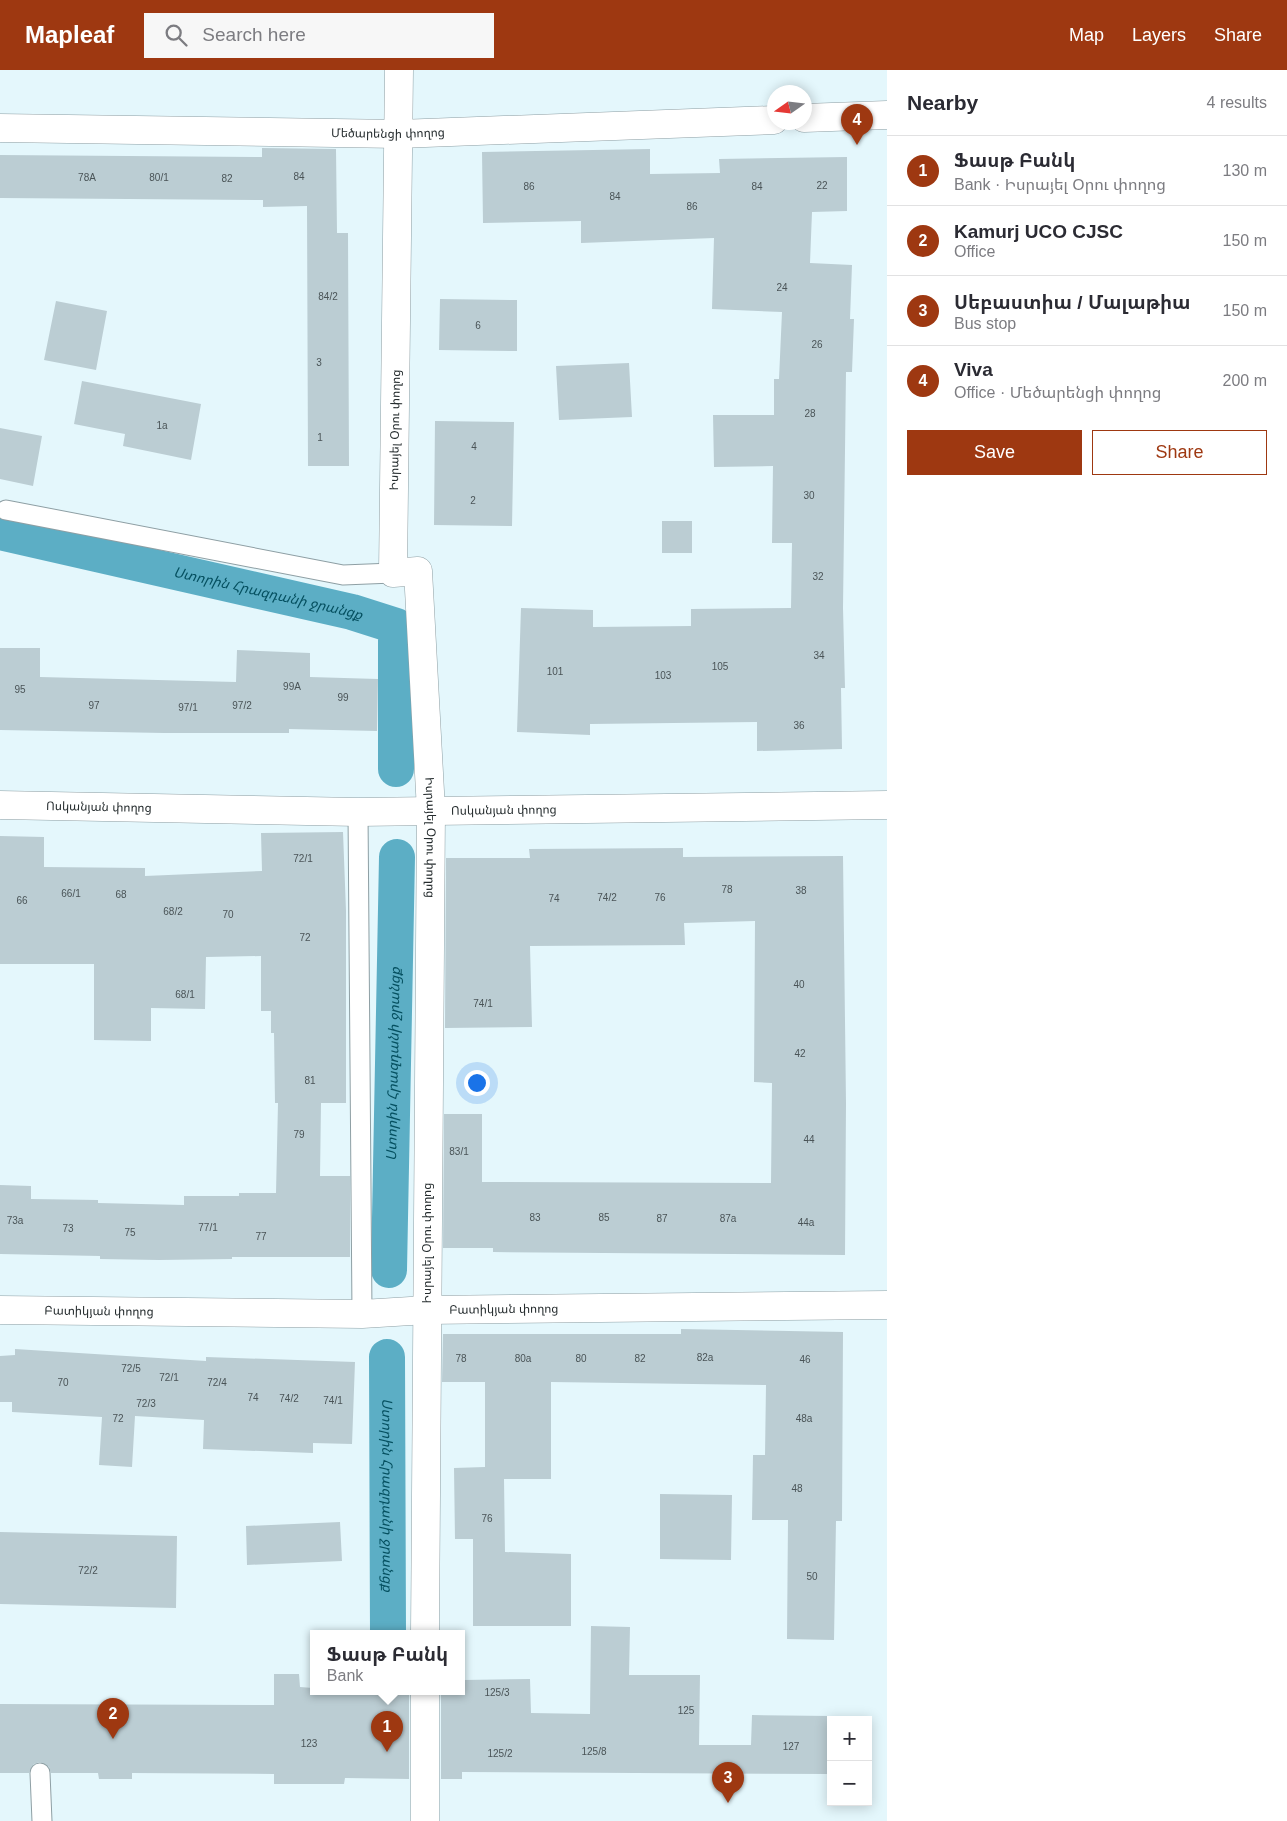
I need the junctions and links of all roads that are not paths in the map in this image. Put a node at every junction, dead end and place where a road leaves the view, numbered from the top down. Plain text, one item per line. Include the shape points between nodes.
1 (399, 70) edge
2 (887, 115) edge
3 (812, 118) edge
4 (767, 120) edge
5 (0, 128) edge
6 (399, 134) junction
7 (6, 510) dead end
8 (393, 573) junction
9 (887, 804) edge
10 (0, 805) edge
11 (431, 810) junction
12 (358, 812) junction
13 (887, 1305) edge
14 (0, 1310) edge
15 (427, 1310) junction
16 (362, 1314) junction
17 (425, 1630) edge
18 (425, 1695) edge
19 (40, 1773) dead end
20 (42, 1821) edge
21 (425, 1821) edge

1 - 6 street, Իսրայել Օրու փողոց
2 - 3 street
4 - 6 street, Մեծարենցի փողոց
5 - 6 street, Մեծարենցի փողոց
6 - 8 street, Իսրայել Օրու փողոց
7 - 8 lane via 343,575
8 - 11 street, Իսրայել Օրու փողոց via 418,571
9 - 11 street, Ոսկանյան փողոց
10 - 12 street, Ոսկանյան փողոց
11 - 12 street, Ոսկանյան փողոց
11 - 15 street, Իսրայել Օրու փողոց
12 - 16 lane
13 - 15 street, Բատիկյան փողոց
14 - 16 street, Բատիկյան փողոց
15 - 16 street, Բատիկյան փողոց
15 - 17 street, Իսրայել Օրու փողոց
18 - 21 street
19 - 20 lane

